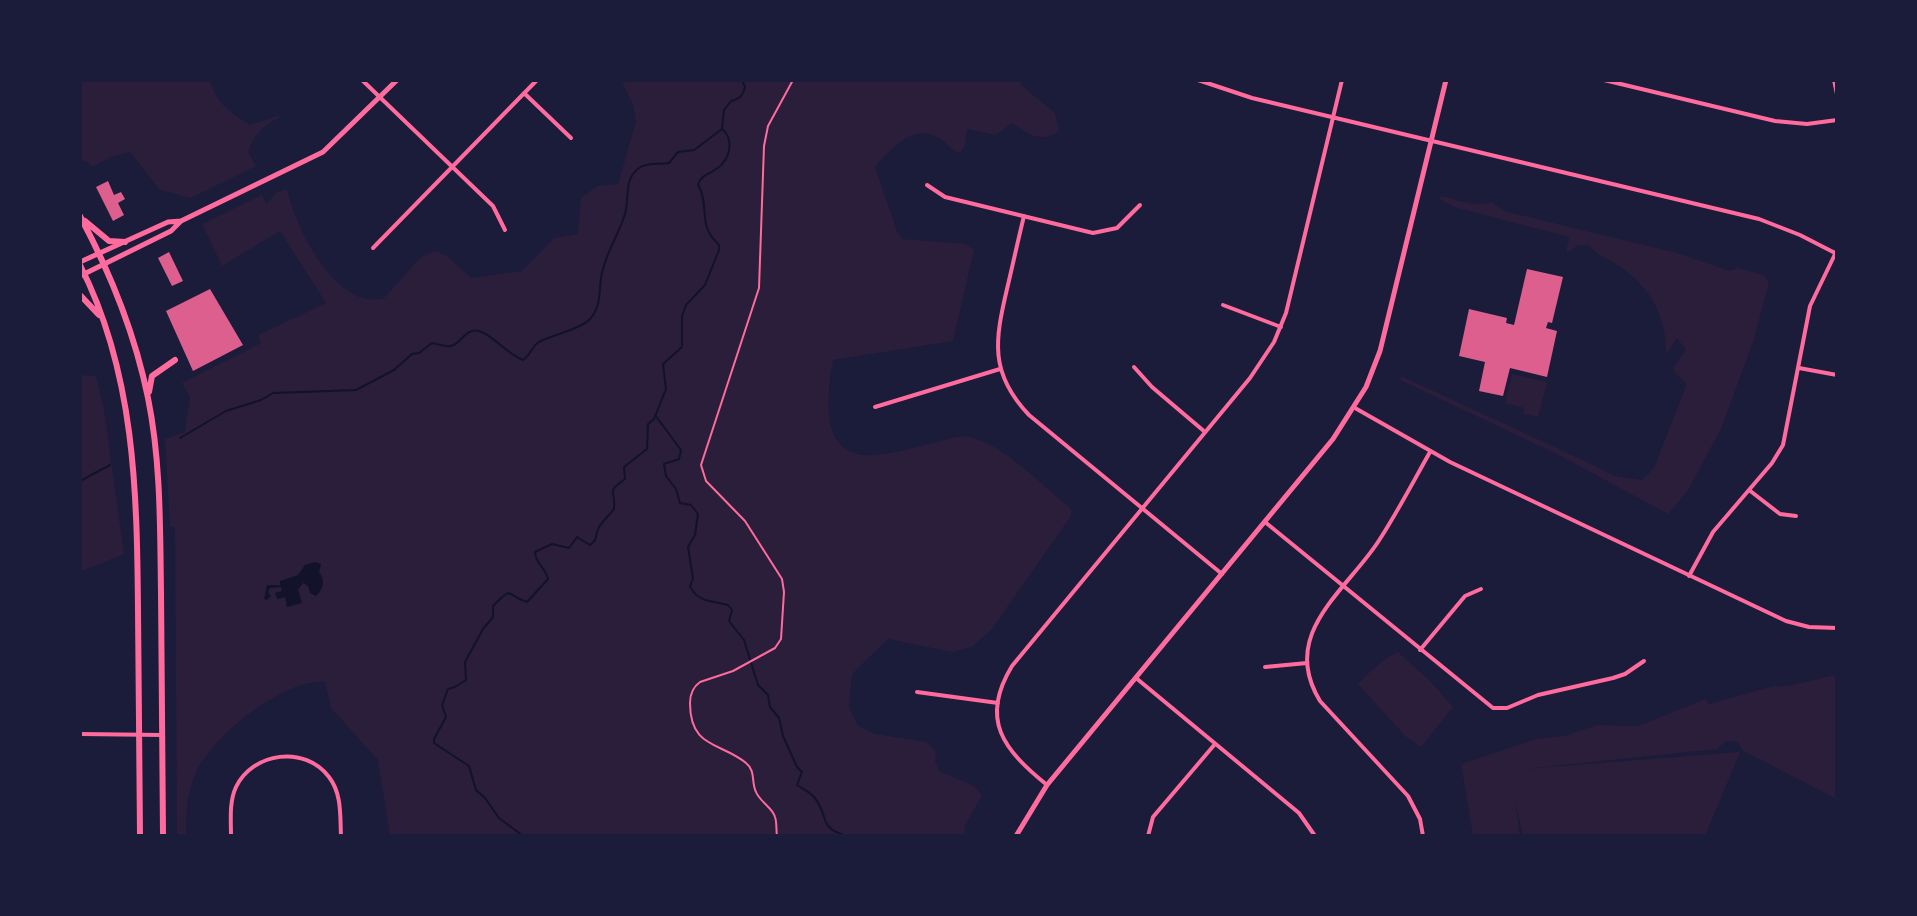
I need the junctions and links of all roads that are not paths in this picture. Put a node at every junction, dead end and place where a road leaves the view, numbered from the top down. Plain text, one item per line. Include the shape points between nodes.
1 (362, 80) edge
2 (397, 80) edge
3 (537, 80) edge
4 (1198, 80) edge
5 (1342, 80) edge
6 (1446, 80) edge
7 (1604, 80) edge
8 (1834, 80) edge
9 (524, 93) junction
10 (1837, 94) edge
11 (380, 97) junction
12 (1333, 116) junction
13 (1837, 120) edge
14 (571, 138) dead end
15 (1432, 140) junction
16 (452, 167) junction
17 (927, 185) dead end
18 (1140, 205) dead end
19 (1024, 216) junction
20 (80, 217) edge
21 (181, 221) junction
22 (505, 230) dead end
23 (125, 242) junction
24 (373, 248) dead end
25 (99, 253) junction
26 (1836, 253) edge
27 (80, 264) edge
28 (104, 264) junction
29 (82, 275) edge
30 (80, 295) edge
31 (1223, 305) dead end
32 (102, 319) junction
33 (1281, 327) junction
34 (175, 360) dead end
35 (1134, 367) dead end
36 (1799, 368) junction
37 (1000, 369) junction
38 (1837, 375) edge
39 (148, 400) junction
40 (875, 407) dead end
41 (1355, 408) junction
42 (1205, 432) junction
43 (1431, 451) junction
44 (1749, 490) junction
45 (1143, 509) junction
46 (1796, 516) dead end
47 (1265, 522) junction
48 (1222, 574) junction
49 (1689, 576) junction
50 (1343, 586) junction
51 (1481, 589) dead end
52 (1837, 628) edge
53 (1420, 650) junction
54 (1644, 661) dead end
55 (1307, 663) junction
56 (1265, 667) dead end
57 (1136, 678) junction
58 (917, 692) dead end
59 (998, 703) junction
60 (80, 734) edge
61 (140, 735) junction
62 (162, 735) junction
63 (1215, 744) junction
64 (1047, 785) junction
65 (140, 836) edge
66 (163, 836) edge
67 (231, 836) edge
68 (341, 836) edge
69 (1016, 836) edge
70 (1148, 836) edge
71 (1315, 836) edge
72 (1423, 836) edge

1 - 11 street
2 - 11 street
3 - 9 street
4 - 12 street
5 - 12 street
6 - 15 street
7 - 13 street via 1775,121
8 - 10 street
9 - 14 street
9 - 16 street
11 - 16 street
11 - 21 street via 315,157
12 - 15 street
12 - 33 street
15 - 26 street via 1759,219
15 - 41 street via 1380,351
16 - 22 street via 493,206
16 - 24 street
17 - 19 street via 945,197
18 - 19 street via 1121,225 1099,233
19 - 37 street via 997,330
20 - 23 main road via 105,240
20 - 25 main road
21 - 23 street
21 - 28 street
23 - 25 street
25 - 27 street
25 - 28 main road
26 - 36 street via 1813,298
27 - 29 main road
28 - 29 street
28 - 39 main road via 127,322
29 - 32 main road
30 - 32 main road
31 - 33 street
32 - 61 main road via 126,405 136,474
33 - 42 street via 1265,357
34 - 39 main road via 152,376
35 - 42 street
36 - 38 street
36 - 44 street via 1783,445
37 - 40 street
37 - 45 street via 1029,415
39 - 62 main road via 157,461
41 - 43 street
41 - 47 street
42 - 45 street
43 - 49 street
43 - 50 street via 1378,543
44 - 46 street via 1780,514
44 - 49 street via 1713,532
45 - 48 street
45 - 59 street via 1012,666
47 - 48 street
47 - 50 street
48 - 57 street
49 - 52 street via 1796,625
50 - 53 street
50 - 55 street via 1314,627
51 - 53 street via 1465,596
53 - 54 street via 1496,709 1619,676
55 - 56 street
55 - 72 street via 1320,701 1408,796
57 - 63 street
57 - 64 street
58 - 59 street
59 - 64 street via 1006,745
60 - 61 street
61 - 62 street
61 - 65 main road
62 - 66 main road
63 - 70 street via 1153,817
63 - 71 street via 1299,813
64 - 69 street
67 - 68 street via 233,795 240,780 268,759 290,756 312,762 329,777 340,801

